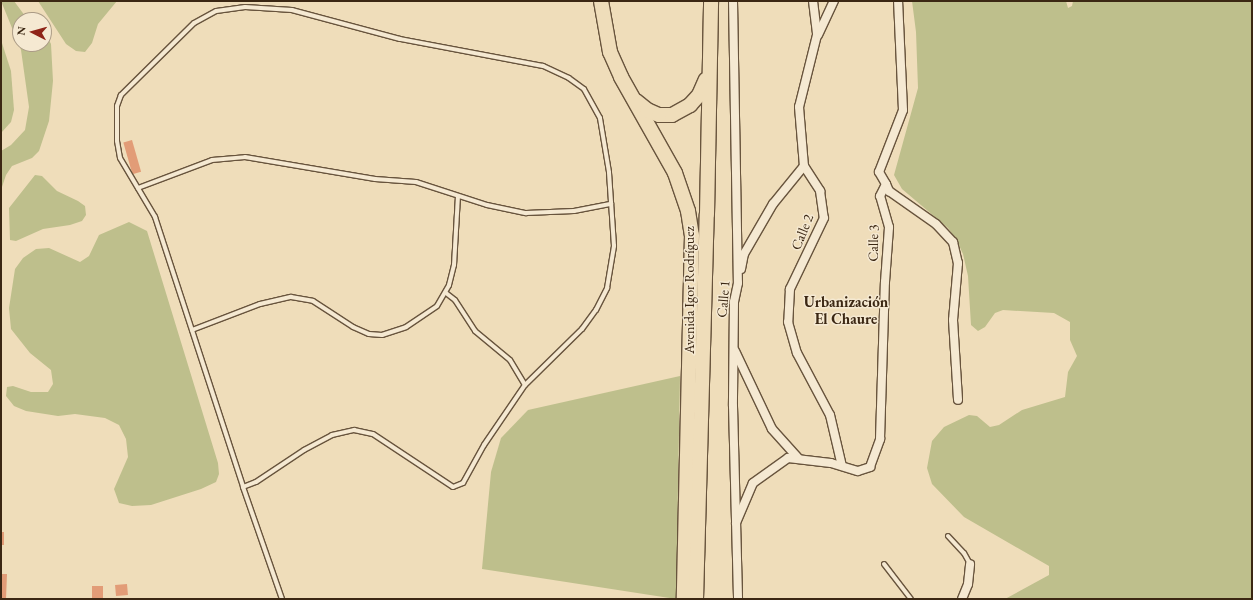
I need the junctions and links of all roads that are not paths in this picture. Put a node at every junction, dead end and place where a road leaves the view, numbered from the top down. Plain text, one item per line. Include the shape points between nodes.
1 (711, 1) edge
2 (733, 1) edge
3 (813, 1) edge
4 (834, 1) edge
5 (898, 1) edge
6 (601, 3) edge
7 (818, 35) junction
8 (708, 76) junction
9 (632, 98) junction
10 (804, 166) junction
11 (886, 184) junction
12 (138, 188) junction
13 (458, 196) junction
14 (611, 204) junction
15 (738, 283) junction
16 (446, 293) junction
17 (192, 330) junction
18 (734, 348) junction
19 (525, 385) junction
20 (958, 400) dead end
21 (799, 459) junction
22 (842, 466) junction
23 (243, 486) junction
24 (736, 523) junction
25 (948, 536) dead end
26 (884, 564) dead end
27 (970, 564) joint
28 (282, 599) edge
29 (684, 599) edge
30 (696, 599) edge
31 (738, 599) edge
32 (910, 599) edge
33 (962, 599) edge

1 - 8 highway, Avenida Igor Rodríguez
2 - 15 street, Calle 1
3 - 7 street, Calle 2
4 - 7 street
5 - 11 street, Calle 3 via 903,110 879,172
6 - 9 highway, Avenida Igor Rodríguez via 610,52
7 - 10 street, Calle 2 via 799,107
8 - 9 highway via 699,95 690,105 672,115 647,110
8 - 30 highway, Avenida Igor Rodríguez via 707,214
9 - 29 highway, Avenida Igor Rodríguez via 675,173 688,211 692,235
10 - 15 street via 773,204 748,248
10 - 22 street, Calle 2 via 820,191 824,218 790,289 788,322 797,353 830,415
11 - 20 street via 889,191 936,224 953,242 958,263 953,320
11 - 22 street, Calle 3 via 880,196 889,227 880,439 870,468 858,471
12 - 13 lane via 212,160 245,157 375,179 416,182
12 - 14 lane via 127,174 118,150 117,106 121,95 201,18 224,9 259,7 292,10 400,39 533,64 569,78 584,89 600,118
12 - 17 lane via 155,217
13 - 14 lane via 526,213 574,212
13 - 16 lane via 454,265
14 - 19 lane via 613,256 602,300 582,329
15 - 18 street, Calle 1 via 734,302
16 - 17 lane via 437,306 427,314 406,327 382,335 358,330 313,300 291,297 260,304
16 - 19 lane via 455,300 475,331 510,360
17 - 23 lane
18 - 21 street via 772,429
18 - 24 street, Calle 1
19 - 23 lane via 484,445 466,480 457,487 453,487 373,434 354,430 332,435 256,482
21 - 22 street
21 - 24 street via 788,458 753,483
23 - 28 lane
24 - 31 street, Calle 1
25 - 27 lane via 964,553
26 - 32 lane
27 - 33 street via 968,584

